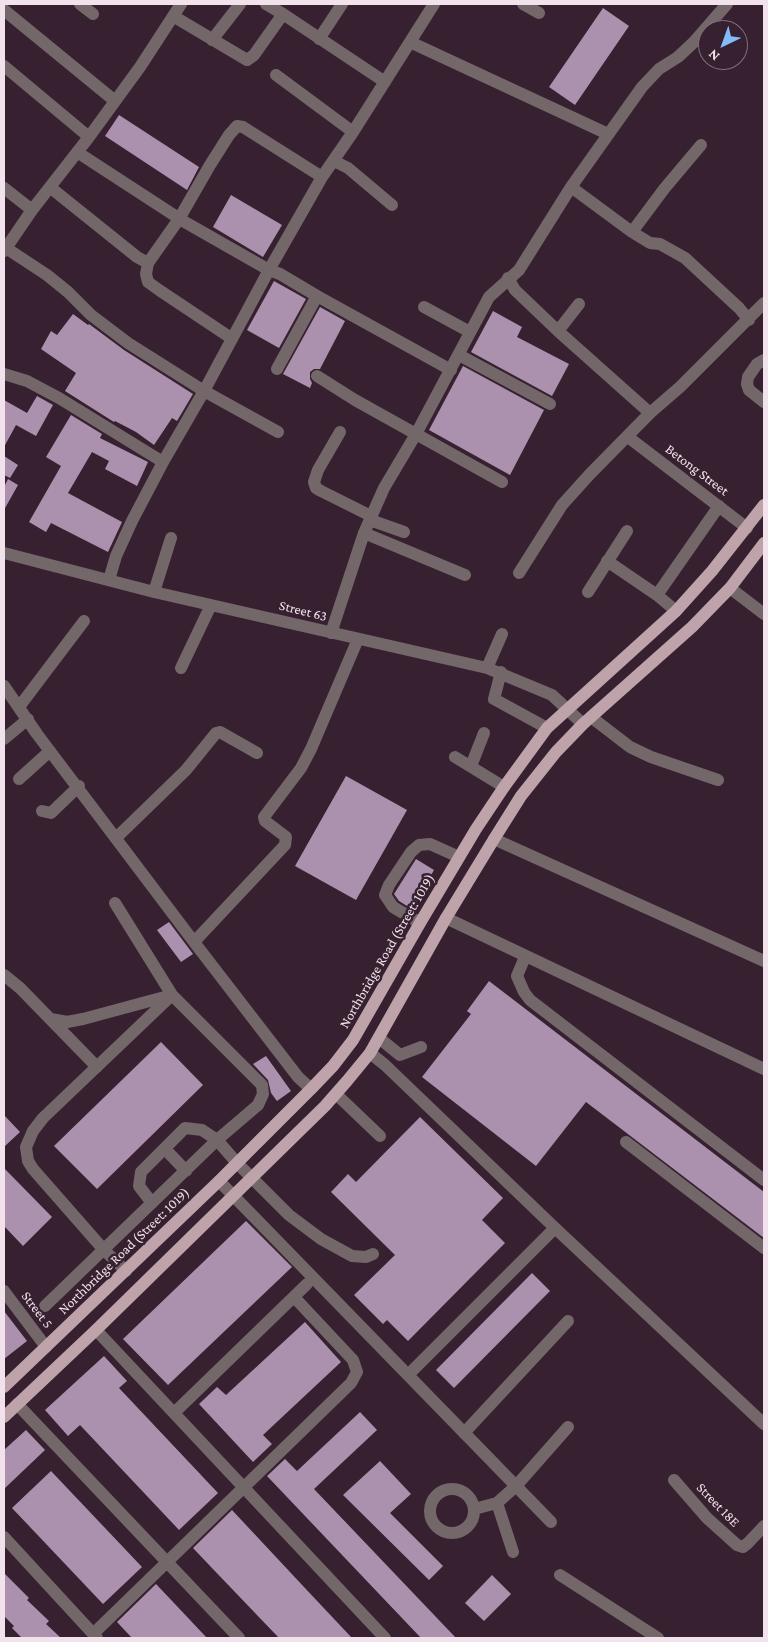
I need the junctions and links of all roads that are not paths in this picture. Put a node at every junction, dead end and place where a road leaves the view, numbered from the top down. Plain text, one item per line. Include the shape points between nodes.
1 (80, 4) edge
2 (181, 4) edge
3 (240, 4) edge
4 (266, 4) edge
5 (342, 4) edge
6 (434, 4) edge
7 (523, 4) edge
8 (727, 4) edge
9 (4, 10) edge
10 (539, 13) dead end
11 (93, 14) dead end
12 (283, 14) junction
13 (173, 16) junction
14 (320, 39) junction
15 (212, 40) junction
16 (410, 42) junction
17 (4, 66) edge
18 (276, 75) dead end
19 (385, 82) junction
20 (115, 101) junction
21 (353, 132) junction
22 (608, 134) junction
23 (90, 137) junction
24 (702, 144) dead end
25 (77, 152) junction
26 (334, 161) junction
27 (322, 177) junction
28 (571, 187) junction
29 (4, 188) edge
30 (51, 188) junction
31 (392, 205) dead end
32 (32, 210) junction
33 (179, 219) junction
34 (632, 232) junction
35 (5, 249) edge
36 (148, 263) junction
37 (269, 270) junction
38 (508, 278) junction
39 (316, 296) junction
40 (764, 303) edge
41 (579, 304) dead end
42 (424, 307) dead end
43 (749, 320) junction
44 (558, 331) junction
45 (470, 332) junction
46 (231, 338) junction
47 (459, 355) junction
48 (764, 360) edge
49 (277, 369) dead end
50 (451, 370) junction
51 (4, 374) edge
52 (317, 376) dead end
53 (204, 391) junction
54 (764, 402) edge
55 (550, 404) dead end
56 (650, 413) junction
57 (278, 432) dead end
58 (340, 432) dead end
59 (416, 434) junction
60 (628, 437) junction
61 (163, 462) junction
62 (502, 482) dead end
63 (764, 505) edge
64 (719, 506) junction
65 (371, 518) junction
66 (747, 528) junction
67 (627, 531) dead end
68 (404, 532) dead end
69 (364, 533) junction
70 (171, 538) dead end
71 (764, 543) edge
72 (4, 553) edge
73 (607, 561) junction
74 (519, 573) dead end
75 (465, 576) dead end
76 (109, 580) junction
77 (730, 588) junction
78 (154, 592) junction
79 (588, 592) dead end
80 (657, 595) junction
81 (211, 605) junction
82 (676, 611) junction
83 (764, 614) edge
84 (84, 621) dead end
85 (331, 634) junction
86 (502, 634) dead end
87 (358, 639) junction
88 (181, 668) dead end
89 (487, 668) junction
90 (500, 672) junction
91 (4, 686) edge
92 (19, 707) junction
93 (568, 708) junction
94 (28, 719) junction
95 (587, 721) junction
96 (547, 728) junction
97 (484, 733) dead end
98 (4, 739) edge
99 (50, 751) junction
100 (257, 753) dead end
101 (455, 757) dead end
102 (471, 766) junction
103 (19, 778) dead end
104 (718, 780) dead end
105 (78, 786) junction
106 (504, 787) junction
107 (42, 811) dead end
108 (117, 837) junction
109 (494, 839) junction
110 (459, 857) junction
111 (115, 903) dead end
112 (446, 918) junction
113 (420, 923) junction
114 (194, 942) junction
115 (524, 956) junction
116 (764, 961) edge
117 (4, 975) edge
118 (172, 995) junction
119 (51, 1019) junction
120 (379, 1038) junction
121 (421, 1047) dead end
122 (370, 1053) junction
123 (98, 1067) junction
124 (764, 1070) edge
125 (311, 1089) junction
126 (336, 1094) junction
127 (380, 1136) dead end
128 (218, 1140) junction
129 (626, 1142) dead end
130 (164, 1149) junction
131 (237, 1163) junction
132 (186, 1171) junction
133 (252, 1178) junction
134 (764, 1180) edge
135 (219, 1181) junction
136 (234, 1196) junction
137 (152, 1203) junction
138 (555, 1228) junction
139 (764, 1248) edge
140 (104, 1250) junction
141 (372, 1254) dead end
142 (126, 1271) junction
143 (310, 1281) junction
144 (4, 1291) edge
145 (294, 1297) junction
146 (45, 1306) dead end
147 (568, 1321) dead end
148 (96, 1330) junction
149 (46, 1347) junction
150 (408, 1375) junction
151 (4, 1387) edge
152 (17, 1404) junction
153 (174, 1413) junction
154 (4, 1417) edge
155 (764, 1424) edge
156 (568, 1428) dead end
157 (464, 1433) junction
158 (674, 1480) dead end
159 (516, 1486) junction
160 (244, 1487) junction
161 (497, 1503) junction
162 (474, 1509) dead end
163 (551, 1522) dead end
164 (764, 1526) edge
165 (4, 1537) edge
166 (513, 1552) dead end
167 (167, 1562) junction
168 (560, 1575) dead end
169 (95, 1636) edge
170 (238, 1638) edge
171 (385, 1638) edge
172 (658, 1638) edge

1 - 11 street
2 - 13 street
3 - 15 street
4 - 12 street
5 - 14 street
6 - 16 street
7 - 10 street
8 - 22 street via 694,42 651,77
9 - 20 street
12 - 14 street
12 - 15 street via 248,60
13 - 15 street
13 - 20 street
14 - 19 street
16 - 19 street
16 - 22 street
17 - 23 street
18 - 21 street
19 - 21 street
20 - 23 street
21 - 26 street
22 - 28 street
23 - 25 street
24 - 34 street
25 - 30 street
25 - 33 street
26 - 27 street
26 - 31 street via 348,168
27 - 33 street via 237,126
27 - 37 street
28 - 34 street
28 - 38 street via 519,270
29 - 32 street
30 - 32 street
30 - 36 street
32 - 35 street
33 - 36 street
33 - 37 street
34 - 43 street via 685,258
35 - 53 street via 47,275 128,343
36 - 46 street via 148,282
37 - 39 street
37 - 46 street
38 - 44 street via 515,290
38 - 45 street via 489,296
39 - 49 street
39 - 50 street
40 - 43 street
41 - 44 street
42 - 45 street
43 - 56 street
44 - 56 street
45 - 47 street
46 - 53 street
47 - 50 street
47 - 55 street
48 - 54 street via 757,364 746,384
50 - 59 street
51 - 61 street via 27,381 59,398
52 - 59 street
53 - 57 street
53 - 61 street
56 - 60 street
58 - 65 street via 318,470 314,482 316,488
59 - 62 street
59 - 65 street via 384,488
60 - 64 street, Betong Street
60 - 74 street via 562,505
61 - 76 street via 132,521
63 - 66 main road, Northbridge Road (Street: 1019)
64 - 66 street, Betong Street
64 - 80 street
65 - 68 street
65 - 69 street
66 - 82 main road, Northbridge Road (Street: 1019)
67 - 73 street
69 - 75 street
69 - 85 street
70 - 78 street
71 - 77 main road
72 - 76 street, Street 63
73 - 79 street
73 - 80 street
76 - 78 street, Street 63
77 - 83 street
77 - 95 main road via 674,644
78 - 81 street, Street 63
80 - 82 street
81 - 85 street, Street 63
81 - 88 street
82 - 93 main road, Northbridge Road (Street: 1019)
84 - 92 street
85 - 87 street, Street 63
86 - 89 street
87 - 89 street, Street 63
87 - 114 street via 304,762 264,817 286,837 285,845
89 - 90 street, Street 63
90 - 93 street, Street 63 via 552,696
90 - 96 street via 494,699
91 - 92 street
92 - 94 street
93 - 95 street, Street 63
93 - 96 main road, Northbridge Road (Street: 1019)
94 - 98 street
94 - 99 street
95 - 104 street, Street 63 via 651,757
95 - 109 main road via 556,752 521,796
96 - 106 main road, Northbridge Road (Street: 1019)
97 - 102 street
99 - 103 street
99 - 105 street
100 - 108 street via 220,732 216,733 186,770
101 - 102 street
102 - 106 street
105 - 107 street via 51,813
105 - 108 street
106 - 110 main road, Northbridge Road (Street: 1019)
108 - 114 street
109 - 112 main road
109 - 116 street
110 - 113 main road, Northbridge Road (Street: 1019)
110 - 113 street via 430,844 419,845 389,885 385,895 393,907
111 - 118 street
112 - 115 street
112 - 120 main road
113 - 125 main road, Northbridge Road (Street: 1019) via 353,1040
114 - 125 street via 298,1077
115 - 124 street
115 - 134 street via 517,976 530,1000
117 - 119 street
118 - 119 street via 83,1019 67,1022
118 - 123 street
118 - 128 street via 262,1085 263,1094 258,1105
119 - 123 street
120 - 121 street via 400,1055
120 - 122 main road
122 - 126 main road
122 - 138 street
123 - 140 street via 43,1118 26,1147 33,1169
125 - 131 main road, Northbridge Road (Street: 1019)
126 - 127 street
126 - 133 main road
128 - 130 street via 202,1130 185,1128
128 - 131 street
128 - 132 street
129 - 139 street
130 - 132 street
130 - 137 street via 141,1172 139,1186
131 - 133 street
131 - 135 main road, Northbridge Road (Street: 1019)
132 - 137 street
133 - 136 main road
133 - 141 street via 289,1215 321,1239 352,1256
135 - 136 street
135 - 142 main road, Northbridge Road (Street: 1019)
136 - 143 street
136 - 148 main road
137 - 140 street
138 - 150 street
138 - 155 street
140 - 142 street
140 - 146 street
142 - 149 main road, Northbridge Road (Street: 1019)
143 - 145 street
143 - 150 street
144 - 149 street, Street 5
145 - 153 street
145 - 160 street via 353,1360 357,1372 351,1383
147 - 157 street
148 - 152 main road
148 - 153 street
149 - 151 main road, Northbridge Road (Street: 1019)
150 - 157 street
152 - 154 main road
152 - 167 street
153 - 160 street
156 - 159 street
157 - 159 street
158 - 164 street, Street 18E via 707,1518 737,1545 743,1547 748,1544
159 - 161 street
159 - 163 street
160 - 167 street
160 - 171 street
161 - 162 street
161 - 166 street
165 - 169 street
167 - 169 street
167 - 170 street
168 - 172 street

